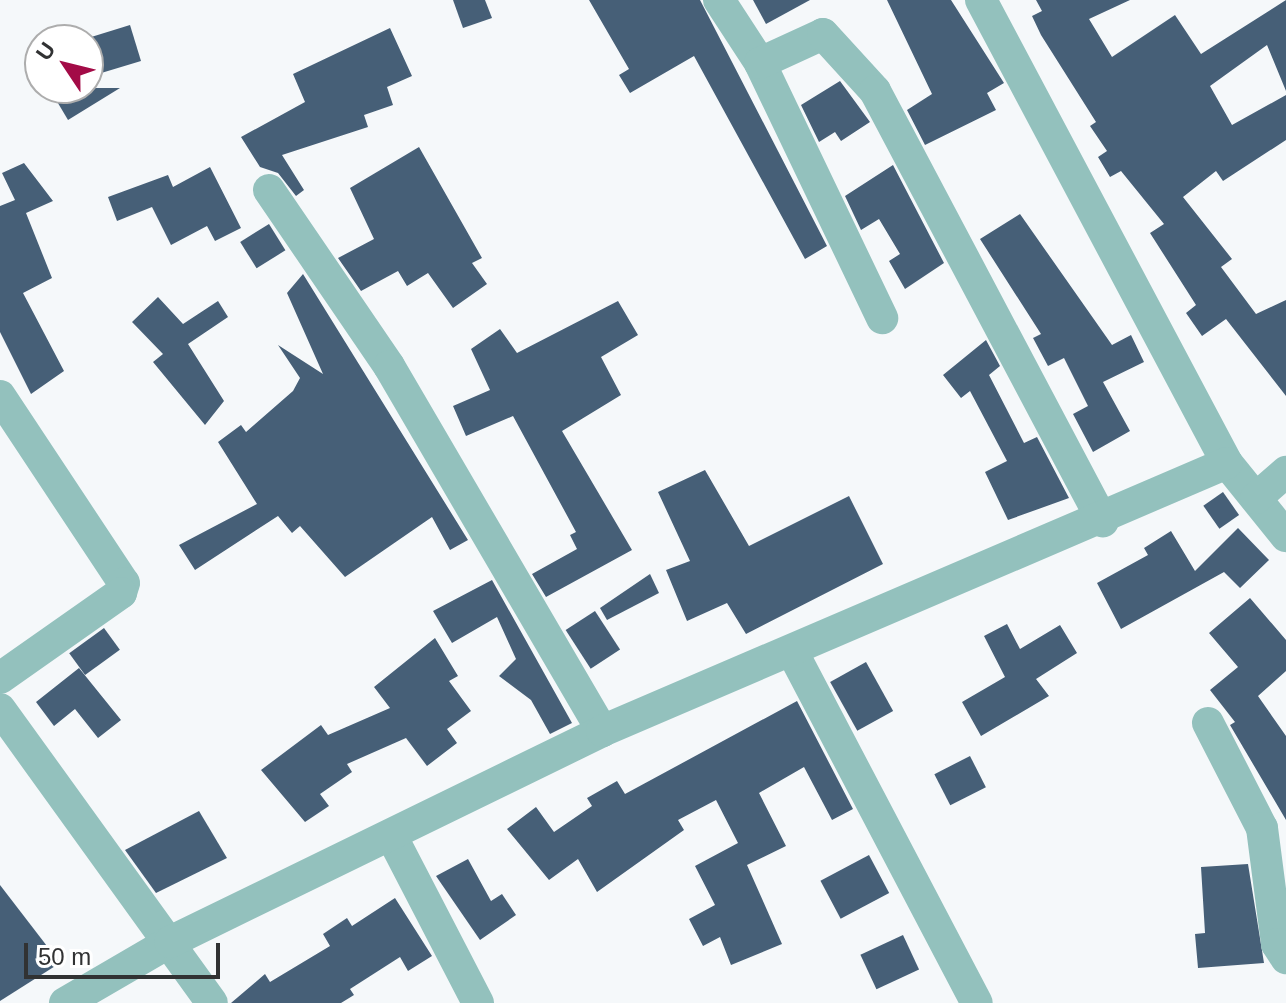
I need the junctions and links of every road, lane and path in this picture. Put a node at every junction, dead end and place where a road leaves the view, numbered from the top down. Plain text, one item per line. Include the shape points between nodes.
1 (719, 0) edge
2 (981, 0) edge
3 (760, 63) junction
4 (269, 190) dead end
5 (882, 318) dead end
6 (0, 396) edge
7 (1227, 463) junction
8 (1286, 472) edge
9 (1256, 498) junction
10 (1103, 521) junction
11 (1286, 536) edge
12 (793, 653) junction
13 (0, 678) edge
14 (0, 709) edge
15 (1208, 723) dead end
16 (602, 731) junction
17 (391, 835) junction
18 (170, 942) junction
19 (1286, 958) edge
20 (65, 1003) edge
21 (212, 1003) edge
22 (478, 1003) edge
23 (977, 1003) edge

1 - 3 street
2 - 7 street
3 - 5 street
3 - 10 street via 823,34 867,80
4 - 16 street via 389,366
6 - 13 street via 124,583 121,593
7 - 9 street
7 - 10 street
8 - 9 street
9 - 11 street
10 - 12 street
12 - 16 street
12 - 23 street
14 - 18 street
15 - 19 street via 1262,828 1277,944
16 - 17 street
17 - 18 street
17 - 22 street
18 - 20 street
18 - 21 street

